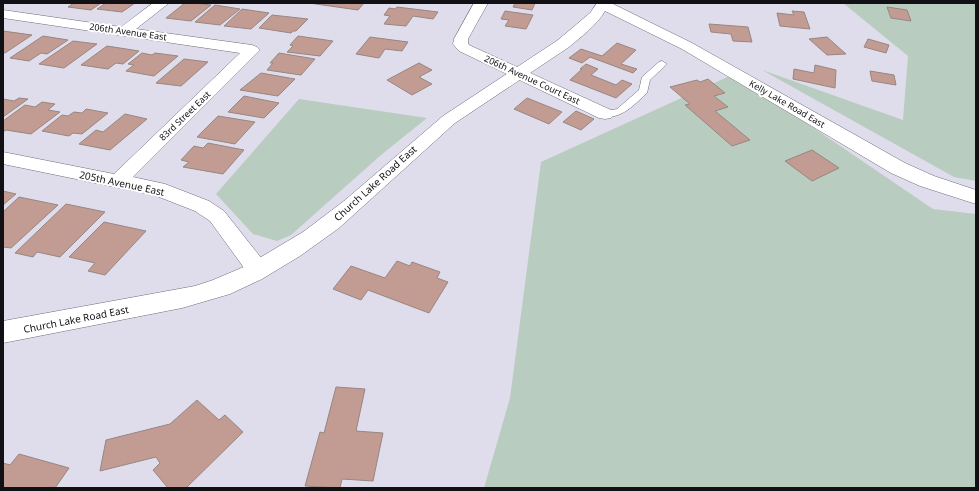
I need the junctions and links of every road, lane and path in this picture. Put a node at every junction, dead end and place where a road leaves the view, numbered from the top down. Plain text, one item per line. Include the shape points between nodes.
1 (162, 3) edge
2 (481, 3) edge
3 (604, 4) edge
4 (3, 14) edge
5 (123, 32) junction
6 (252, 50) joint
7 (662, 64) dead end
8 (517, 73) junction
9 (605, 114) joint
10 (3, 158) edge
11 (118, 181) junction
12 (976, 197) edge
13 (258, 270) junction
14 (3, 332) edge

1 - 5 street
2 - 8 street, 206th Avenue Court East via 460,44 474,54
3 - 8 street, Church Lake Road East via 595,18
3 - 12 street, Kelly Lake Road East via 687,46 898,168 927,181
4 - 5 street, 206th Avenue East
5 - 6 street, 206th Avenue East
6 - 11 street, 83rd Street East
7 - 9 lane via 645,79 644,91 620,110
8 - 9 street, 206th Avenue Court East
8 - 13 street, Church Lake Road East via 430,133 354,204 311,238
10 - 11 street, 205th Avenue East
11 - 13 street, 205th Avenue East via 158,189 202,206 217,216
13 - 14 street, Church Lake Road East via 192,297

